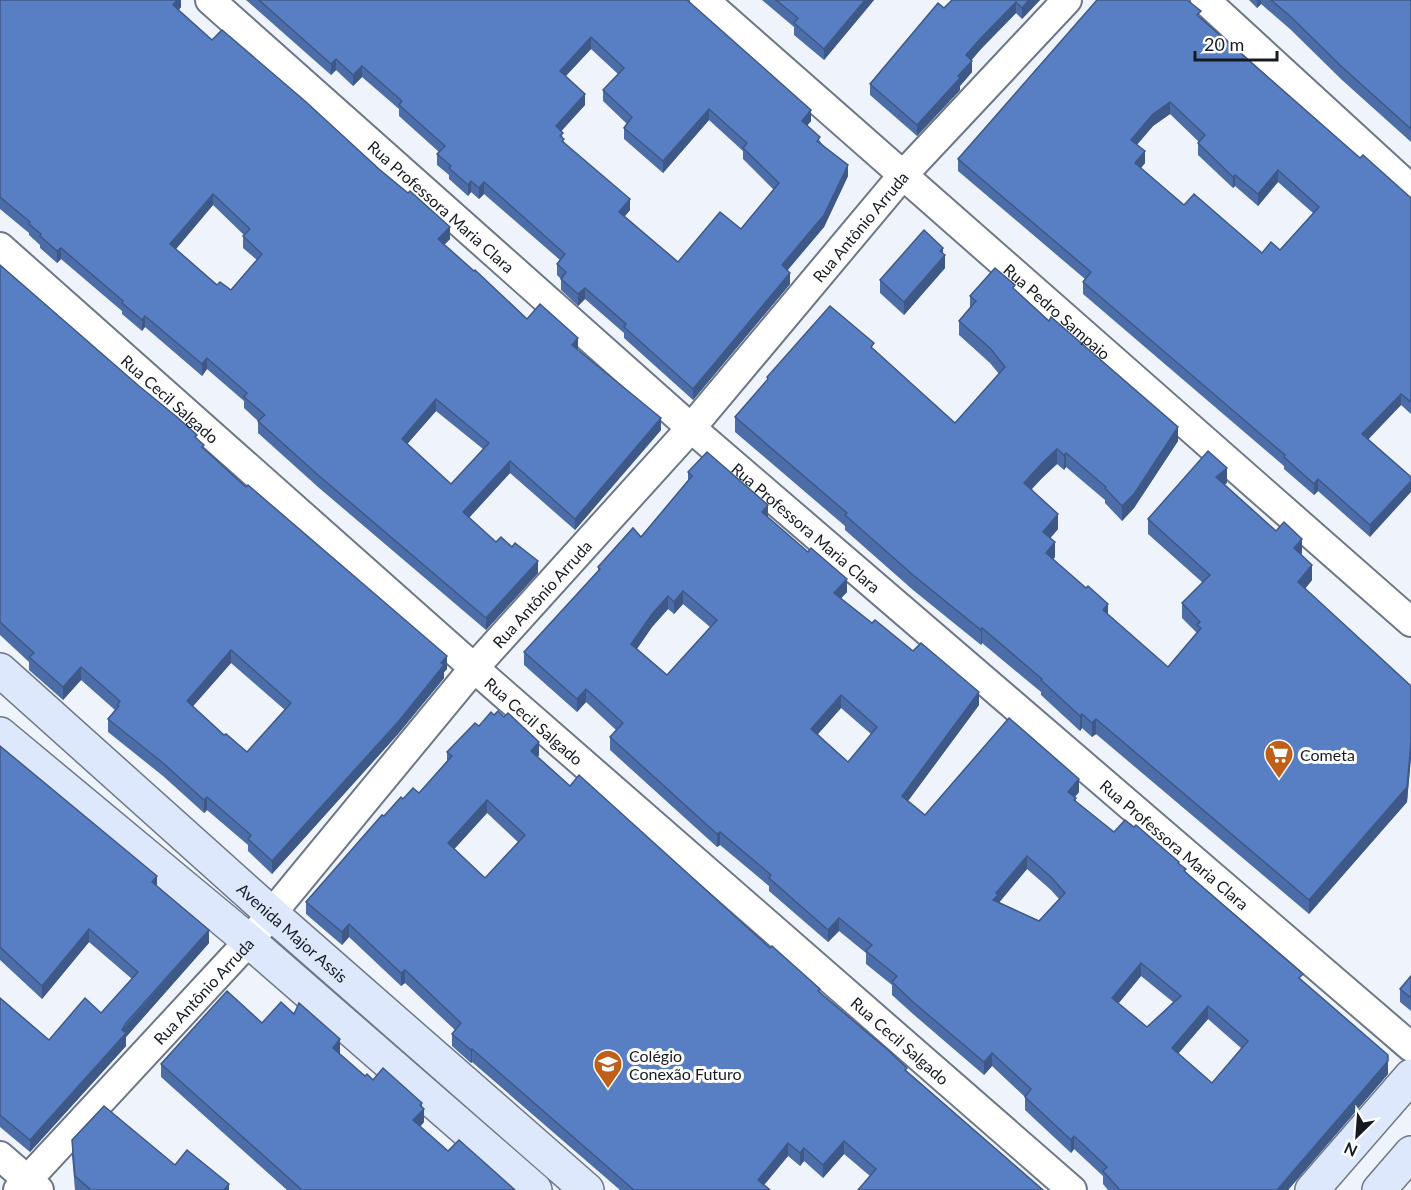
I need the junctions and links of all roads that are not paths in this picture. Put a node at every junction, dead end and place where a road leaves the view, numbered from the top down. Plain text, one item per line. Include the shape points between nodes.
1 (210, 0) edge
2 (704, 0) edge
3 (1066, 0) edge
4 (1205, 0) edge
5 (902, 176) junction
6 (1411, 189) edge
7 (0, 247) edge
8 (691, 428) junction
9 (1411, 622) edge
10 (474, 668) junction
11 (0, 670) edge
12 (0, 734) edge
13 (272, 914) junction
14 (249, 941) junction
15 (1411, 1047) edge
16 (1411, 1076) edge
17 (1411, 1153) edge
18 (0, 1156) edge
19 (28, 1186) edge
20 (535, 1190) edge
21 (587, 1190) edge
22 (1072, 1190) edge
23 (1312, 1190) edge
24 (1379, 1190) edge

1 - 8 street, Rua Professora Maria Clara
2 - 5 street, Rua Pedro Sampaio
3 - 5 street, Rua Antônio Arruda
4 - 6 street
5 - 8 street, Rua Antônio Arruda
5 - 9 street, Rua Pedro Sampaio
7 - 10 street, Rua Cecil Salgado
8 - 10 street, Rua Antônio Arruda
8 - 15 street, Rua Professora Maria Clara
10 - 13 street, Rua Antônio Arruda
10 - 22 street, Rua Cecil Salgado
11 - 13 street, Avenida Major Assis
12 - 14 street
13 - 14 street, Rua Antônio Arruda
13 - 21 street, Avenida Major Assis
14 - 19 street, Rua Antônio Arruda
14 - 20 street
16 - 23 street
17 - 24 street
18 - 19 street

